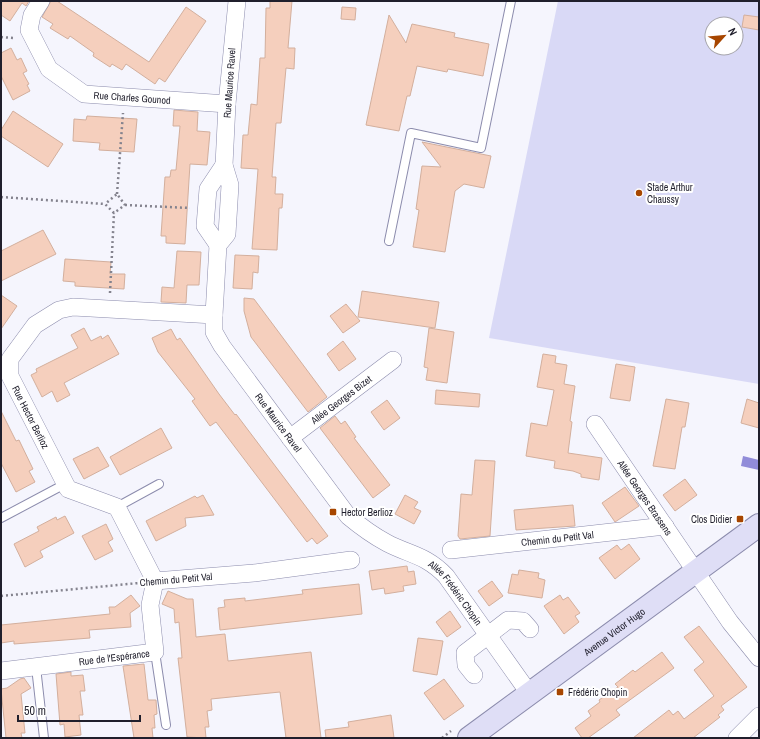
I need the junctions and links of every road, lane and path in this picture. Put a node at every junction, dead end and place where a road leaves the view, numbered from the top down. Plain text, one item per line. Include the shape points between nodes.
1 (41, 1) edge
2 (237, 1) edge
3 (511, 1) edge
4 (124, 97) junction
5 (227, 104) junction
6 (224, 165) junction
7 (117, 194) junction
8 (1, 197) edge
9 (105, 204) junction
10 (125, 205) junction
11 (207, 209) junction
12 (114, 213) junction
13 (389, 240) dead end
14 (218, 245) junction
15 (109, 309) junction
16 (214, 315) junction
17 (393, 360) dead end
18 (595, 424) dead end
19 (290, 438) junction
20 (66, 484) junction
21 (159, 484) dead end
22 (117, 508) junction
23 (1, 518) edge
24 (759, 525) edge
25 (664, 526) junction
26 (451, 550) dead end
27 (418, 554) joint
28 (351, 560) dead end
29 (695, 571) junction
30 (155, 581) junction
31 (1, 596) edge
32 (530, 629) dead end
33 (488, 635) junction
34 (155, 652) junction
35 (759, 658) edge
36 (36, 667) junction
37 (1, 671) edge
38 (474, 675) dead end
39 (529, 693) junction
40 (759, 716) edge
41 (166, 725) dead end
42 (44, 738) edge
43 (469, 738) edge
44 (737, 738) edge

1 - 4 street, Rue Charles Gounod via 32,15 30,30 49,69 84,94
2 - 5 street, Rue Maurice Ravel
3 - 13 lane via 481,148 411,133
4 - 5 street, Rue Charles Gounod
4 - 7 path
5 - 6 street, Rue Maurice Ravel
6 - 11 street via 208,189
6 - 14 street, Rue Maurice Ravel via 230,185 227,234
7 - 9 path
7 - 10 path
8 - 9 path
9 - 12 path
10 - 11 path
10 - 12 path
11 - 14 street via 206,226
12 - 15 path
14 - 16 street, Rue Maurice Ravel
15 - 16 street, Rue Hector Berlioz
15 - 20 street, Rue Hector Berlioz via 73,307 58,310 35,325 10,359 10,376
16 - 19 street, Rue Maurice Ravel via 214,332 222,346
17 - 19 street, Allée Georges Bizet
18 - 25 street, Allée Georges Brassens
19 - 27 street, Rue Maurice Ravel via 348,516 368,533 388,544
20 - 22 street, Rue Hector Berlioz via 68,489
20 - 23 lane
21 - 22 lane
22 - 30 street
24 - 29 main road, Avenue Victor Hugo
25 - 26 street, Chemin du Petit Val
25 - 29 street, Allée Georges Brassens
27 - 33 street, Allée Frédéric Chopin via 446,576
28 - 30 street, Chemin du Petit Val via 254,573
29 - 35 street, Allée Georges Brassens via 730,622
29 - 39 main road, Avenue Victor Hugo
30 - 31 path, Chemin du Petit Val
30 - 34 street, Rue de l'Espérance via 150,604
32 - 33 street, Allée Frédéric Chopin via 523,621 508,620
33 - 38 street, Allée Frédéric Chopin via 465,653 466,665
33 - 39 street, Allée Frédéric Chopin
34 - 36 street, Rue de l'Espérance
34 - 41 lane
36 - 37 street, Rue de l'Espérance
36 - 42 lane
39 - 43 main road, Avenue Victor Hugo
40 - 44 street

